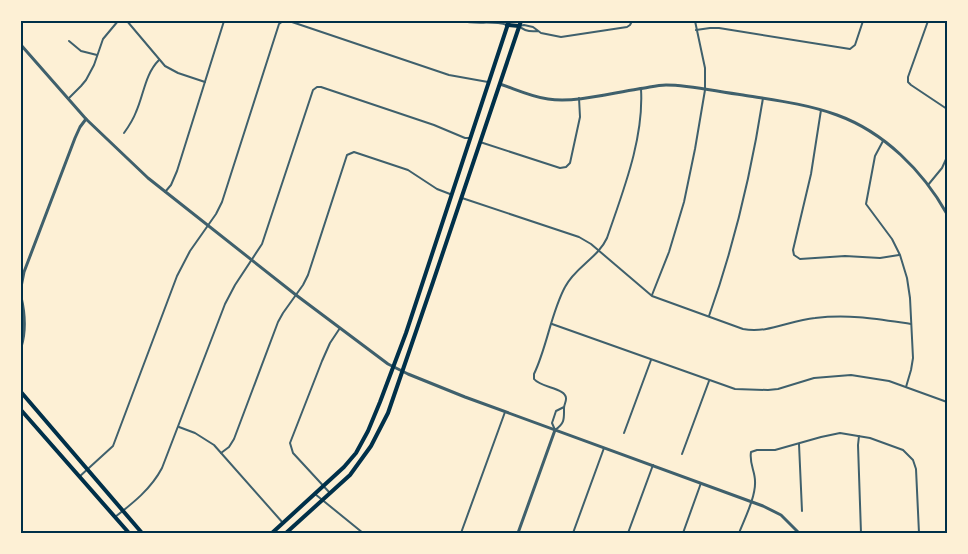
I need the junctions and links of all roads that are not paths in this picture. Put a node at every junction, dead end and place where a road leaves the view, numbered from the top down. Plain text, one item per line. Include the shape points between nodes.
1 (118, 21) edge
2 (127, 21) edge
3 (224, 21) edge
4 (283, 21) edge
5 (289, 21) edge
6 (462, 21) edge
7 (632, 21) edge
8 (695, 21) edge
9 (863, 21) edge
10 (928, 21) edge
11 (508, 23) edge
12 (520, 23) edge
13 (696, 30) junction
14 (69, 40) dead end
15 (21, 45) edge
16 (97, 55) junction
17 (159, 60) junction
18 (205, 82) junction
19 (489, 82) junction
20 (500, 84) junction
21 (641, 89) junction
22 (705, 90) junction
23 (579, 98) junction
24 (763, 98) junction
25 (68, 99) junction
26 (947, 109) edge
27 (822, 110) junction
28 (86, 119) junction
29 (124, 133) dead end
30 (470, 138) junction
31 (883, 141) junction
32 (480, 142) junction
33 (947, 157) edge
34 (928, 185) junction
35 (165, 192) junction
36 (451, 194) junction
37 (462, 198) junction
38 (947, 214) edge
39 (208, 226) junction
40 (598, 251) junction
41 (900, 255) junction
42 (252, 260) junction
43 (423, 278) junction
44 (433, 282) junction
45 (21, 287) edge
46 (296, 295) junction
47 (652, 296) junction
48 (21, 297) edge
49 (708, 317) junction
50 (552, 324) junction
51 (911, 324) junction
52 (340, 328) junction
53 (21, 347) edge
54 (651, 360) junction
55 (393, 367) junction
56 (402, 372) junction
57 (709, 381) junction
58 (906, 387) junction
59 (21, 393) edge
60 (947, 402) edge
61 (564, 407) junction
62 (21, 410) edge
63 (505, 412) junction
64 (179, 427) junction
65 (555, 430) junction
66 (624, 433) dead end
67 (859, 436) junction
68 (799, 444) junction
69 (604, 448) junction
70 (221, 453) junction
71 (682, 454) dead end
72 (352, 458) junction
73 (359, 464) junction
74 (653, 465) junction
75 (88, 469) junction
76 (79, 477) junction
77 (701, 483) junction
78 (324, 487) junction
79 (315, 494) junction
80 (330, 494) junction
81 (322, 500) junction
82 (751, 501) junction
83 (123, 511) junction
84 (802, 511) dead end
85 (114, 517) junction
86 (283, 523) junction
87 (287, 532) edge
88 (129, 533) edge
89 (142, 533) edge
90 (272, 533) edge
91 (363, 533) edge
92 (460, 533) edge
93 (518, 533) edge
94 (573, 533) edge
95 (628, 533) edge
96 (683, 533) edge
97 (739, 533) edge
98 (799, 533) edge
99 (861, 533) edge
100 (918, 533) edge

1 - 16 street via 103,39
2 - 17 street
3 - 18 street
4 - 39 street via 222,202
5 - 19 street via 449,75
6 - 11 street
7 - 12 street via 627,27 561,37
8 - 13 street
9 - 13 street via 852,49 719,28
10 - 26 street via 908,79
11 - 12 main road
11 - 19 main road
12 - 20 main road
13 - 22 street via 705,68
14 - 16 street via 81,51
15 - 25 street
16 - 25 street via 86,80
17 - 18 street via 171,70
17 - 29 street
18 - 35 street via 177,171
19 - 20 main road
19 - 30 main road
20 - 23 street via 542,98
20 - 32 main road
21 - 22 street via 666,85
21 - 23 street
21 - 40 street via 631,166 607,238
22 - 24 street
22 - 47 street via 684,202
23 - 32 street via 578,125 566,167
24 - 27 street
24 - 49 street via 737,231
25 - 28 street
27 - 31 street
27 - 41 street via 793,254 800,259
28 - 35 street
28 - 45 street via 71,148
30 - 32 main road
30 - 36 main road
30 - 42 street via 317,87 312,92 262,244
31 - 34 street
31 - 41 street via 875,156 866,204
32 - 37 main road
33 - 34 street
34 - 38 street
35 - 39 street
36 - 37 main road
36 - 43 main road
36 - 46 street via 408,170 357,152 349,153 308,275
37 - 40 street via 579,237
37 - 44 main road
39 - 42 street
39 - 75 street via 172,286 113,446
40 - 47 street
40 - 50 street via 565,287
41 - 51 street via 909,288
42 - 46 street
42 - 64 street via 225,304
43 - 44 main road
43 - 55 main road
44 - 56 main road
46 - 52 street
46 - 70 street via 278,322 234,439
47 - 49 street
48 - 53 street
49 - 51 street via 754,331 805,319 841,316
50 - 54 street
50 - 61 street via 534,379 564,393
51 - 58 street via 912,364
52 - 55 street
52 - 78 street via 326,352 290,443 293,453
54 - 57 street
54 - 66 street
55 - 56 street
55 - 72 main road via 368,431
56 - 63 street
56 - 73 main road via 388,413
57 - 58 street via 735,389 761,390 814,378 851,375
57 - 71 street
58 - 60 street
59 - 75 main road
61 - 65 street via 561,426
61 - 65 street via 556,411 552,423
62 - 76 main road
63 - 65 street
63 - 92 street
64 - 70 street via 205,439
64 - 83 street via 157,479
65 - 69 street
65 - 93 street
67 - 68 street via 840,433
67 - 99 street
67 - 100 street via 903,450 913,460
68 - 82 street via 751,452 755,481
68 - 84 street
69 - 74 street
69 - 94 street
70 - 86 street
72 - 73 main road
72 - 78 main road
73 - 80 main road
74 - 77 street
74 - 95 street
75 - 76 street
75 - 83 main road
76 - 85 main road
77 - 82 street
77 - 96 street
78 - 79 main road
78 - 80 street
79 - 81 street
79 - 86 main road
80 - 81 main road
81 - 87 main road
81 - 91 street
82 - 97 street
82 - 98 street via 781,515
83 - 85 street
83 - 89 main road
85 - 88 main road
86 - 87 main road
86 - 90 main road

